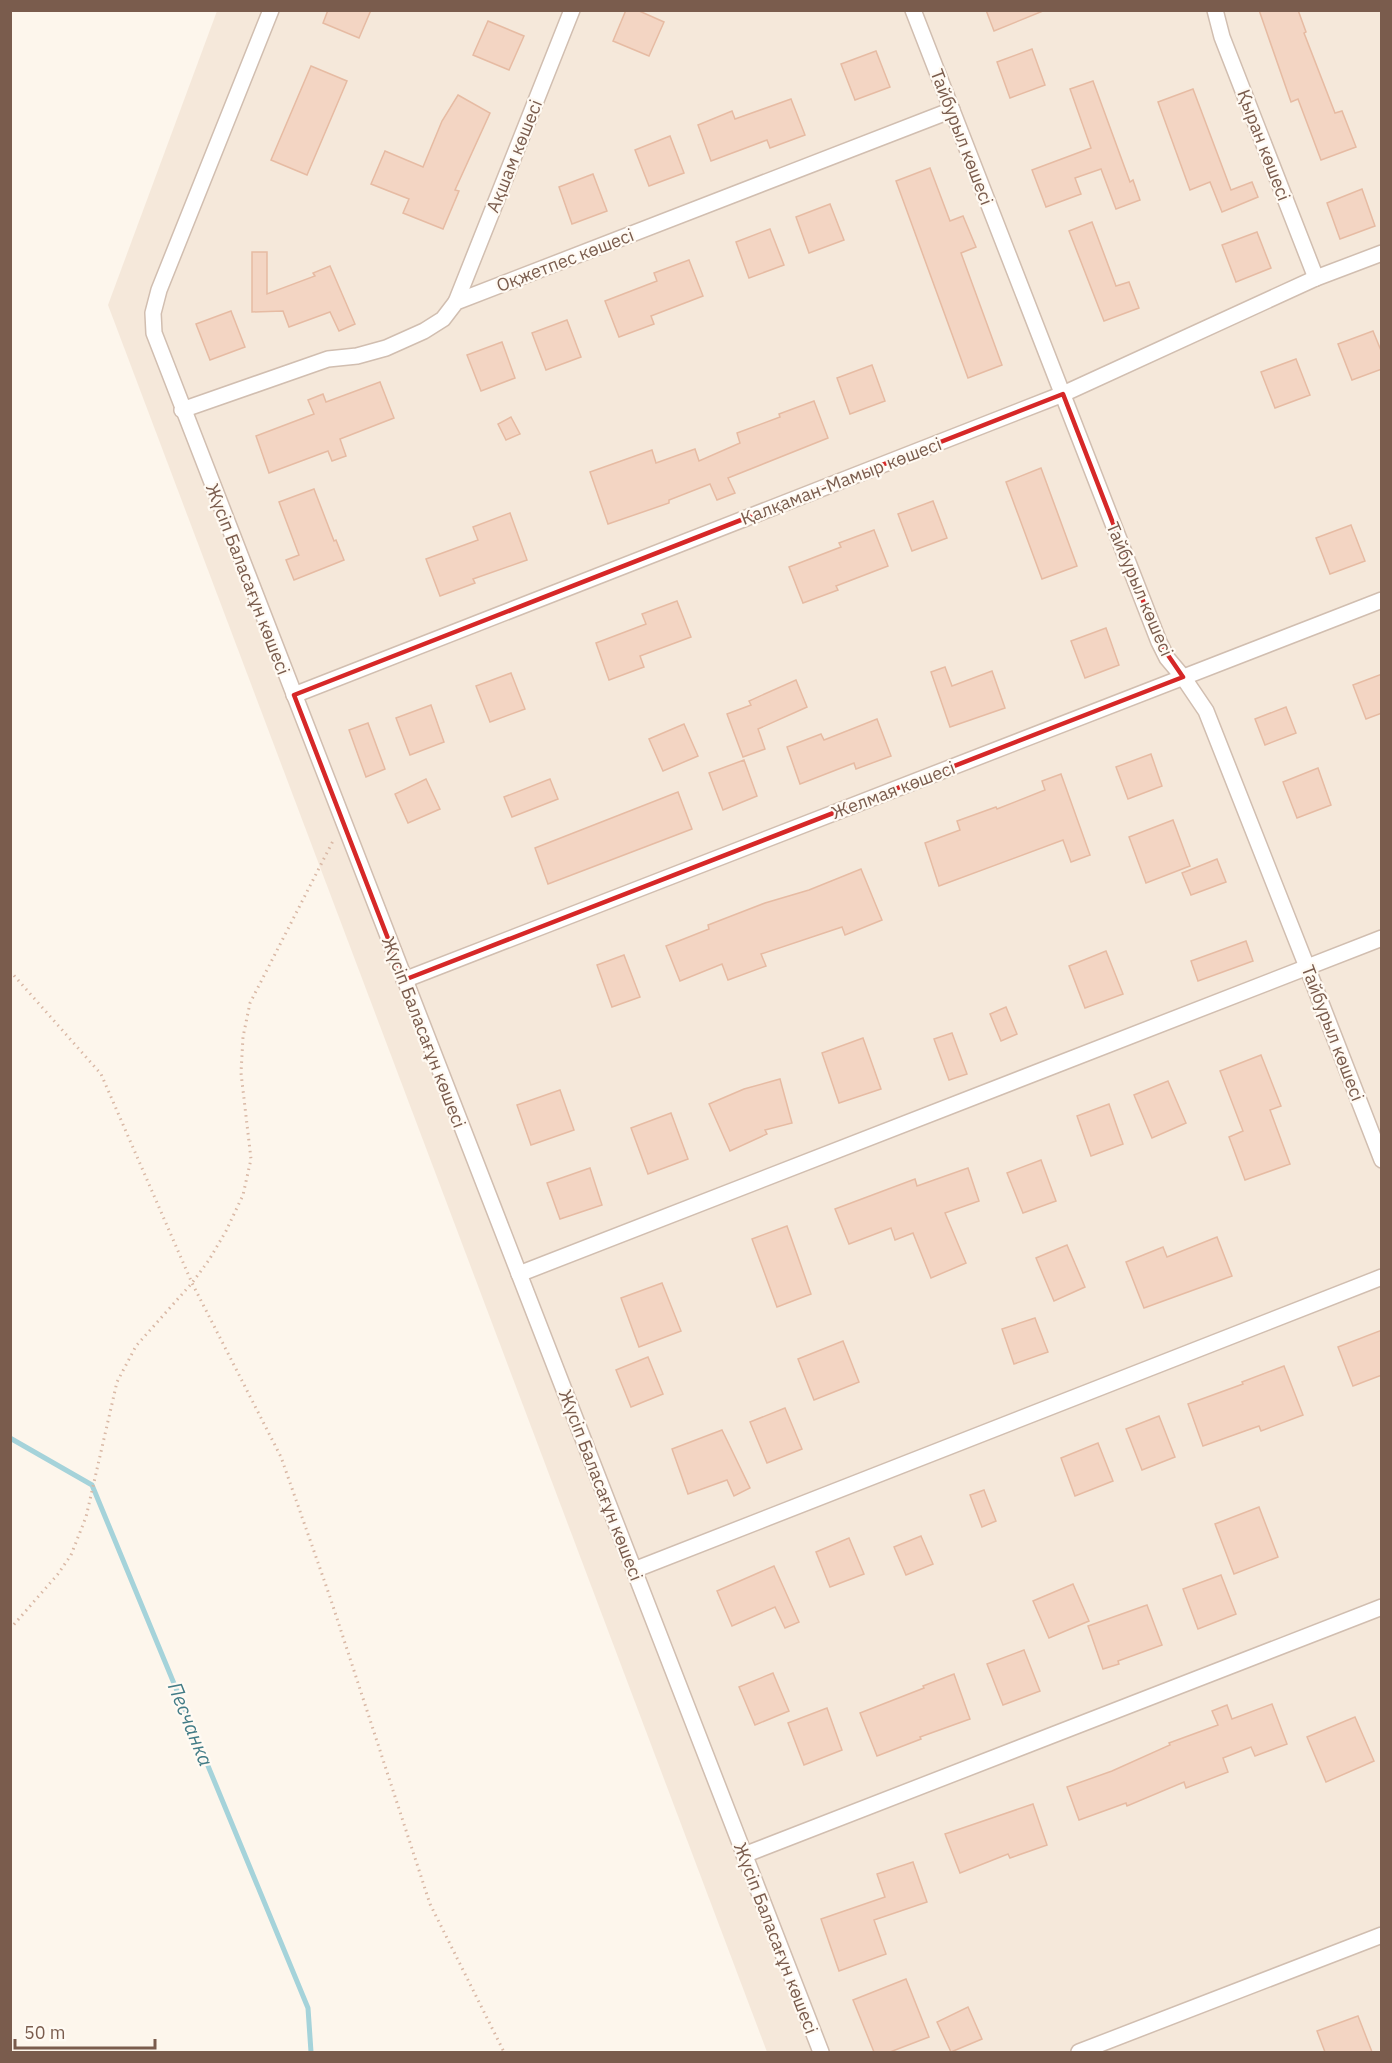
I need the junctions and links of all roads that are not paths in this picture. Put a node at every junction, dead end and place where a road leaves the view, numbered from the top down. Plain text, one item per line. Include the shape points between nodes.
1 (271, 10) edge
2 (572, 10) edge
3 (913, 10) edge
4 (1215, 10) edge
5 (952, 110) junction
6 (1382, 253) edge
7 (1316, 278) junction
8 (456, 302) junction
9 (1063, 394) junction
10 (182, 410) junction
11 (1382, 600) edge
12 (1183, 677) junction
13 (294, 694) junction
14 (1382, 938) edge
15 (1307, 967) junction
16 (404, 980) junction
17 (1382, 1160) edge
18 (519, 1274) junction
19 (1382, 1277) edge
20 (634, 1570) junction
21 (1382, 1607) edge
22 (744, 1855) junction
23 (1382, 1935) edge
24 (821, 2052) edge
25 (1079, 2052) edge

1 - 10 street, Жүсіп Баласағұн көшесі via 163,279 153,313 154,333
2 - 8 street, Ақшам көшесі
3 - 5 street, Тайбурыл көшесі
4 - 7 street, Қыран көшесі
5 - 8 street, Оқжетпес көшесі
5 - 9 street, Тайбурыл көшесі
6 - 7 street, Қалқаман-Мамыр көшесі
7 - 9 street, Қалқаман-Мамыр көшесі
8 - 10 street, Оқжетпес көшесі via 443,319 386,348 328,359
9 - 12 street, Тайбурыл көшесі via 1158,642
9 - 13 street, Қалқаман-Мамыр көшесі
10 - 13 street, Жүсіп Баласағұн көшесі
11 - 12 street, Желмая көшесі
12 - 15 street, Тайбурыл көшесі via 1206,711
12 - 16 street, Желмая көшесі
13 - 16 street, Жүсіп Баласағұн көшесі
14 - 15 street
15 - 17 street, Тайбурыл көшесі
15 - 18 street
16 - 18 street, Жүсіп Баласағұн көшесі
18 - 20 street, Жүсіп Баласағұн көшесі
19 - 20 street
20 - 22 street, Жүсіп Баласағұн көшесі
21 - 22 street
22 - 24 street, Жүсіп Баласағұн көшесі
23 - 25 street

